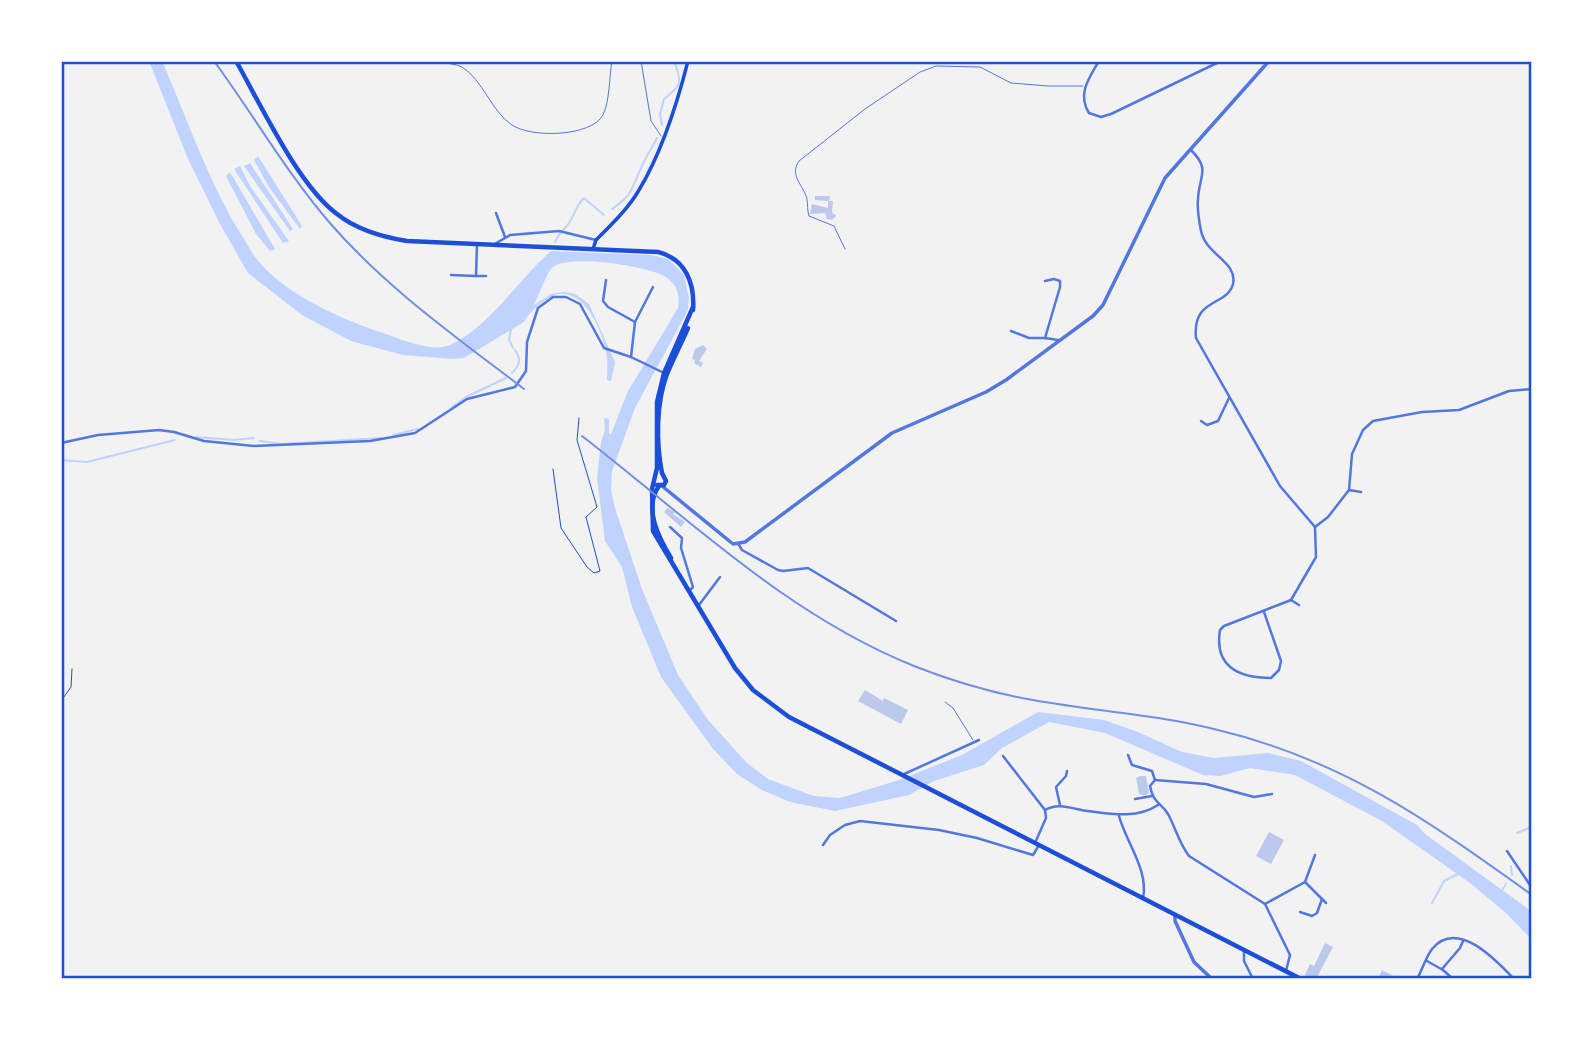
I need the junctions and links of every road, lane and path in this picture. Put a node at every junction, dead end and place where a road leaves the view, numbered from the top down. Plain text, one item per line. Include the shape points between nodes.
1 (236, 61) edge
2 (441, 61) edge
3 (612, 61) edge
4 (641, 61) edge
5 (688, 61) edge
6 (1099, 61) edge
7 (1221, 61) edge
8 (1269, 61) edge
9 (1085, 86) junction
10 (663, 137) junction
11 (1191, 150) junction
12 (496, 213) dead end
13 (505, 237) junction
14 (596, 240) junction
15 (477, 244) junction
16 (493, 245) junction
17 (593, 249) junction
18 (845, 249) dead end
19 (451, 275) dead end
20 (476, 276) junction
21 (486, 276) dead end
22 (606, 280) dead end
23 (1045, 281) dead end
24 (653, 287) dead end
25 (635, 322) junction
26 (1012, 331) dead end
27 (1045, 338) junction
28 (1059, 341) junction
29 (631, 357) junction
30 (663, 373) junction
31 (1532, 389) edge
32 (1229, 398) junction
33 (579, 418) dead end
34 (1201, 421) dead end
35 (61, 443) edge
36 (553, 470) dead end
37 (662, 475) junction
38 (654, 481) junction
39 (661, 486) junction
40 (1349, 490) junction
41 (1361, 492) dead end
42 (679, 500) junction
43 (670, 527) dead end
44 (1315, 527) junction
45 (739, 545) junction
46 (720, 577) dead end
47 (690, 590) junction
48 (1291, 600) junction
49 (698, 605) junction
50 (1299, 605) dead end
51 (1264, 612) junction
52 (896, 621) dead end
53 (719, 644) junction
54 (72, 669) dead end
55 (61, 701) edge
56 (945, 702) dead end
57 (977, 741) joint
58 (1128, 755) dead end
59 (1003, 756) dead end
60 (1067, 771) dead end
61 (904, 776) junction
62 (1155, 780) junction
63 (1272, 794) dead end
64 (1153, 796) junction
65 (1135, 799) dead end
66 (1060, 805) junction
67 (1158, 805) junction
68 (1045, 810) junction
69 (1121, 815) junction
70 (1037, 844) junction
71 (823, 845) dead end
72 (1507, 851) dead end
73 (1315, 855) dead end
74 (1306, 882) junction
75 (1532, 888) edge
76 (1143, 898) junction
77 (1322, 899) junction
78 (1326, 903) dead end
79 (1265, 904) junction
80 (1300, 912) dead end
81 (1175, 915) junction
82 (1463, 940) junction
83 (1244, 950) junction
84 (1427, 961) junction
85 (1442, 969) junction
86 (1286, 971) junction
87 (1212, 979) edge
88 (1253, 979) edge
89 (1301, 979) edge
90 (1417, 979) edge
91 (1453, 979) edge
92 (1514, 979) edge

1 - 15 main road via 302,175 337,214 387,238
2 - 3 lane via 464,68 513,126 558,132 584,130 597,122 606,105
4 - 10 lane via 651,121
5 - 10 main road
6 - 9 street
7 - 9 street via 1101,117 1086,108
8 - 11 street
9 - 18 lane via 1011,83 980,67 936,66 865,109 795,167 809,216 834,226
10 - 14 main road via 638,192
11 - 28 street via 1165,178 1103,304
11 - 32 street via 1204,168 1197,203 1201,234 1233,275 1233,285 1225,295 1202,310 1196,338
12 - 13 street
13 - 14 street via 561,232
13 - 16 street
14 - 17 main road
15 - 16 main road
15 - 20 street
16 - 17 main road
17 - 30 main road via 658,252 682,266 690,281 693,307
19 - 20 street
20 - 21 street
22 - 25 street via 603,301
23 - 27 street via 1060,281
24 - 25 street
25 - 29 street
26 - 27 street via 1028,338
27 - 28 street
28 - 45 street via 986,392 892,433
29 - 30 street
29 - 35 street via 604,348 584,308 566,297 553,297 541,305 530,327 527,364 513,387 467,399 407,436 288,446 204,441 159,430
30 - 37 main road via 656,408
31 - 40 street via 1509,391 1459,410 1373,421 1363,430 1352,454
32 - 34 street via 1217,421 1207,425
32 - 44 street via 1280,486
33 - 36 path via 577,440 597,507 586,517 600,571 594,573 587,567 561,528
37 - 38 main road
37 - 39 main road
37 - 42 street
38 - 39 main road
38 - 53 main road via 654,534
39 - 42 street
39 - 47 main road via 654,497 657,533
40 - 41 street
40 - 44 street
42 - 45 street
43 - 47 street via 681,538
44 - 48 street via 1316,557
45 - 52 street via 778,570 808,568
46 - 49 street
47 - 49 main road
48 - 50 street
48 - 51 street
49 - 53 main road
51 - 51 street via 1224,626 1219,637 1228,667 1271,678 1281,661
53 - 61 main road via 743,680 778,710
54 - 55 path via 71,687
56 - 57 lane
57 - 61 street
58 - 62 street via 1132,765 1152,771
59 - 68 street
60 - 66 street via 1056,787
61 - 70 main road
62 - 63 street via 1206,784 1254,797
62 - 64 street via 1150,786
64 - 65 street
64 - 67 street
66 - 68 street
66 - 69 street
67 - 69 street
67 - 79 street via 1168,813 1189,856
68 - 70 street
69 - 76 street via 1123,831 1142,873
70 - 71 street via 1033,855 939,830 860,821 845,825
70 - 76 main road
72 - 75 street
73 - 74 street
74 - 77 street
74 - 79 street
76 - 81 main road
77 - 78 street
77 - 80 street via 1317,914
79 - 86 street via 1290,955
81 - 83 main road
81 - 87 street via 1194,962
82 - 84 street via 1446,939 1432,949
82 - 85 street
82 - 92 street via 1488,953
83 - 86 main road
83 - 88 street
84 - 85 street
84 - 90 street
85 - 91 street
86 - 89 main road

